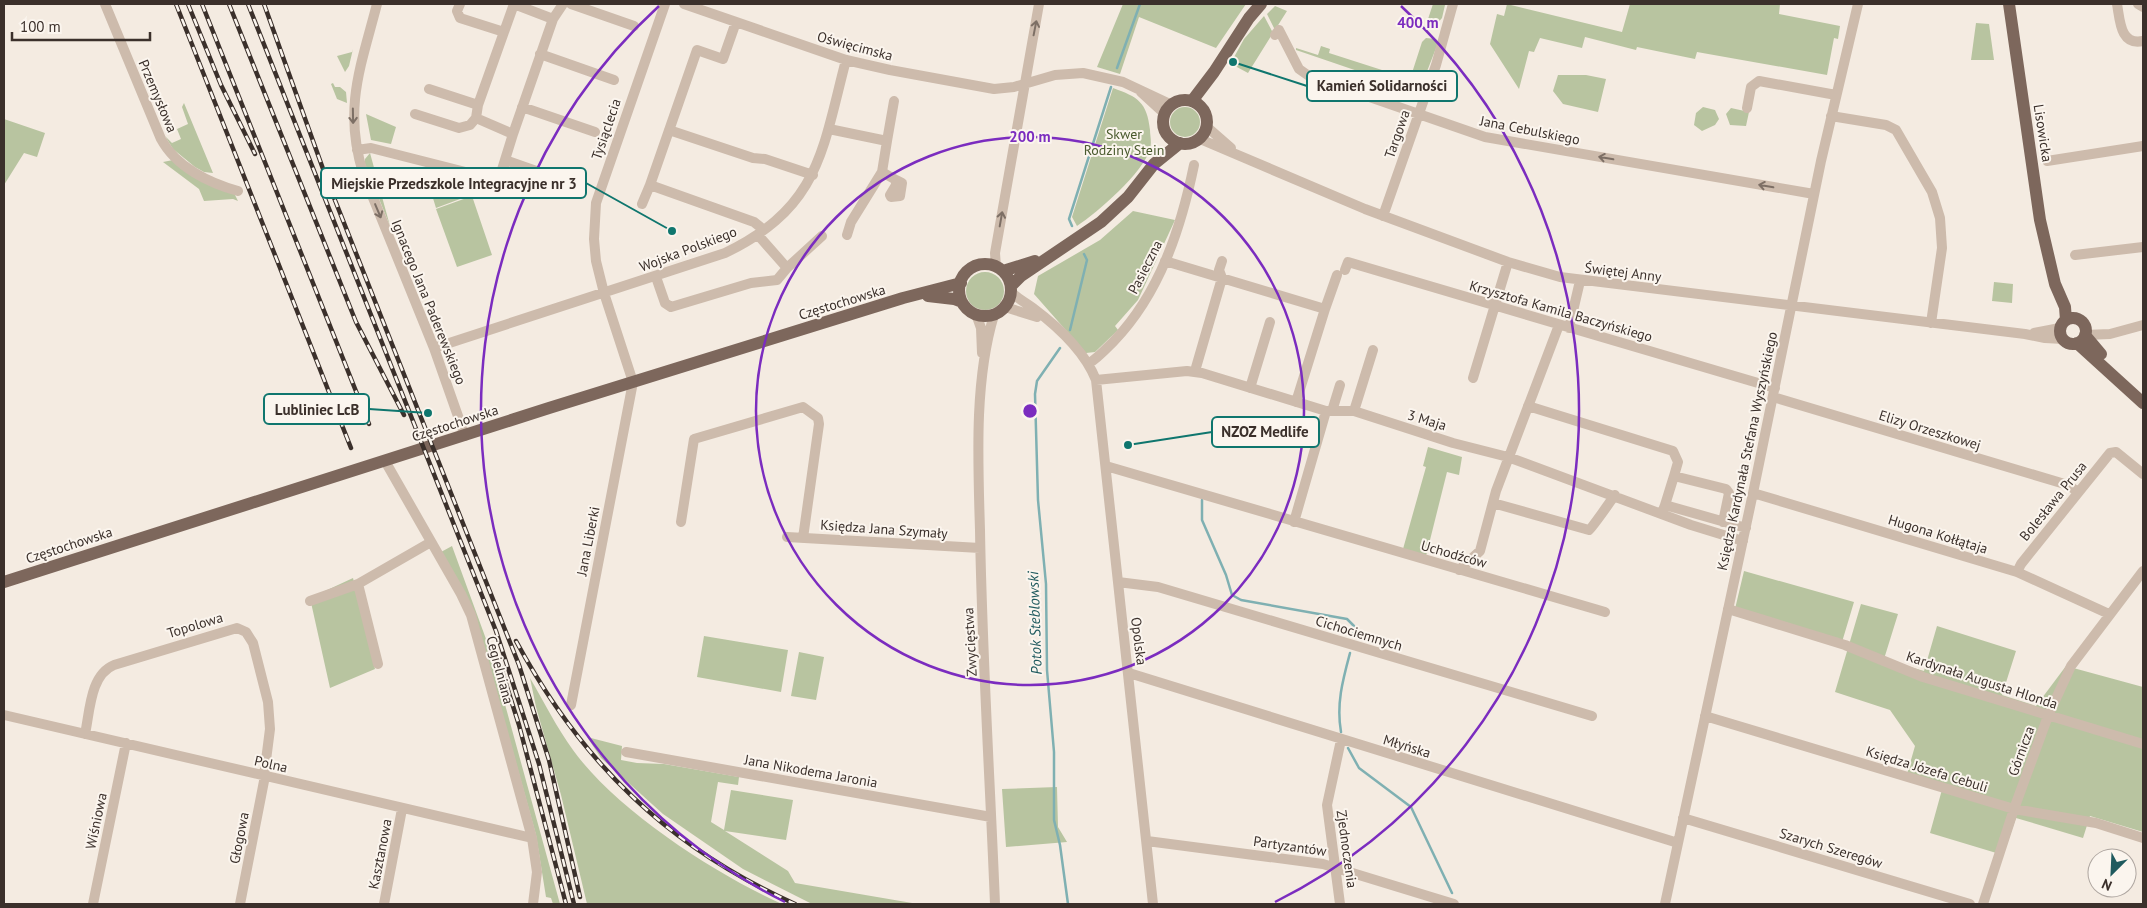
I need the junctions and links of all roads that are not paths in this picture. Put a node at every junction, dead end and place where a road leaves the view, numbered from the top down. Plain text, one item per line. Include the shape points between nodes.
1 (105, 4) edge
2 (378, 4) edge
3 (460, 4) edge
4 (514, 4) edge
5 (563, 4) edge
6 (571, 4) edge
7 (664, 4) edge
8 (684, 4) edge
9 (1039, 4) edge
10 (1261, 4) edge
11 (1453, 4) edge
12 (1858, 4) edge
13 (2009, 4) edge
14 (2117, 4) edge
15 (2138, 4) edge
16 (2143, 8) edge
17 (553, 19) junction
18 (736, 22) junction
19 (634, 26) dead end
20 (504, 32) junction
21 (1275, 35) dead end
22 (2143, 42) edge
23 (540, 54) junction
24 (846, 60) junction
25 (614, 80) dead end
26 (1025, 84) junction
27 (429, 88) dead end
28 (1836, 94) junction
29 (894, 101) dead end
30 (478, 105) junction
31 (1197, 105) junction
32 (522, 107) junction
33 (1747, 108) dead end
34 (1169, 109) junction
35 (1418, 113) junction
36 (414, 114) dead end
37 (1831, 116) junction
38 (476, 118) junction
39 (1207, 126) junction
40 (829, 129) junction
41 (669, 130) junction
42 (595, 132) dead end
43 (513, 134) junction
44 (1168, 135) junction
45 (1200, 139) junction
46 (887, 141) junction
47 (1180, 143) junction
48 (2143, 146) edge
49 (357, 150) junction
50 (1238, 154) junction
51 (505, 160) junction
52 (2047, 161) dead end
53 (1154, 164) junction
54 (1194, 165) dead end
55 (882, 172) junction
56 (813, 175) junction
57 (896, 180) dead end
58 (650, 185) junction
59 (579, 186) dead end
60 (238, 191) dead end
61 (1814, 194) junction
62 (642, 204) dead end
63 (1384, 216) junction
64 (761, 232) junction
65 (847, 235) dead end
66 (822, 236) dead end
67 (2143, 247) edge
68 (1058, 252) junction
69 (2075, 255) dead end
70 (1166, 261) junction
71 (1222, 261) dead end
72 (1508, 262) junction
73 (787, 268) junction
74 (999, 269) junction
75 (656, 277) junction
76 (1222, 278) junction
77 (1580, 281) junction
78 (961, 283) junction
79 (1011, 289) junction
80 (604, 294) junction
81 (916, 296) junction
82 (962, 302) junction
83 (1495, 306) junction
84 (1792, 306) junction
85 (1005, 308) junction
86 (1325, 309) junction
87 (976, 314) junction
88 (994, 315) junction
89 (1270, 322) dead end
90 (1049, 323) junction
91 (1931, 323) junction
92 (2143, 324) edge
93 (1564, 327) junction
94 (2076, 330) junction
95 (2110, 334) junction
96 (434, 348) junction
97 (1374, 350) dead end
98 (2103, 357) junction
99 (1088, 364) junction
100 (1195, 371) junction
101 (1473, 378) dead end
102 (983, 379) junction
103 (1096, 380) junction
104 (633, 382) junction
105 (1340, 385) dead end
106 (1250, 388) junction
107 (1774, 393) junction
108 (2143, 394) edge
109 (1296, 402) junction
110 (2143, 403) edge
111 (1528, 406) junction
112 (1329, 411) junction
113 (1354, 411) junction
114 (465, 436) junction
115 (1508, 457) junction
116 (385, 461) junction
117 (1106, 466) junction
118 (2143, 474) edge
119 (1674, 476) junction
120 (2078, 492) junction
121 (1753, 493) junction
122 (1615, 495) junction
123 (1493, 504) junction
124 (1663, 509) junction
125 (681, 522) dead end
126 (1294, 522) junction
127 (1723, 522) junction
128 (1746, 528) junction
129 (787, 537) dead end
130 (803, 538) junction
131 (1743, 541) junction
132 (431, 542) junction
133 (980, 548) junction
134 (1459, 570) junction
135 (2017, 572) junction
136 (2143, 572) edge
137 (4, 582) edge
138 (1118, 582) junction
139 (358, 584) junction
140 (310, 601) dead end
141 (1728, 609) junction
142 (1606, 612) dead end
143 (2109, 614) junction
144 (378, 664) dead end
145 (1129, 673) junction
146 (571, 705) dead end
147 (4, 715) edge
148 (1592, 716) dead end
149 (1705, 716) junction
150 (2048, 716) junction
151 (85, 734) junction
152 (1341, 740) junction
153 (126, 743) junction
154 (2143, 744) edge
155 (626, 752) dead end
156 (264, 776) junction
157 (402, 809) junction
158 (2014, 809) junction
159 (991, 817) junction
160 (1683, 818) junction
161 (532, 838) junction
162 (2143, 838) edge
163 (1147, 842) junction
164 (1678, 843) junction
165 (1335, 867) junction
166 (93, 904) edge
167 (240, 904) edge
168 (384, 904) edge
169 (533, 904) edge
170 (996, 904) edge
171 (1153, 904) edge
172 (1340, 904) edge
173 (1454, 904) edge
174 (1665, 904) edge
175 (1970, 904) edge
176 (1983, 904) edge

1 - 60 street, Przemysłowa via 169,152 209,180
2 -> 49 street, Ignacego Jana Paderewskiego via 356,81 353,117
3 - 20 street via 457,12 460,18
4 - 17 street
4 - 20 street
5 - 17 street
6 - 19 street
7 - 80 street, Tysiąclecia via 596,203 594,244
8 - 18 street, Oświęcimska
26 -> 9 street
10 - 31 main road via 1214,72
11 - 35 street, Targowa
12 - 28 street, Księdza Kardynała Stefana Wyszyńskiego
13 - 94 main road, Lisowicka via 2040,220 2055,284
14 - 22 street via 2124,35 2133,42
15 - 16 street
17 - 23 street
18 - 24 street, Oświęcimska
18 - 41 street via 723,59 697,50
20 - 30 street
21 - 35 street, Jana Cebulskiego via 1279,30 1300,69 1309,76
23 - 25 street
23 - 32 street
24 - 26 street, Oświęcimska via 985,88
24 - 40 street, Wojska Polskiego
26 - 34 street via 1054,75 1083,73 1108,77
74 -> 26 street via 995,253
27 - 30 street
28 - 33 street via 1759,81 1751,87
28 - 37 street, Księdza Kardynała Stefana Wyszyńskiego
29 - 46 street
30 - 38 street
31 - 34 main road via 1178,102
31 - 39 main road via 1206,114
32 - 42 street
32 - 43 street
34 - 44 main road via 1164,125
61 -> 35 street, Jana Cebulskiego via 1480,136
35 - 63 street, Targowa
36 - 38 street via 459,128 470,125
37 - 61 street, Księdza Kardynała Stefana Wyszyńskiego
37 - 91 street via 1886,125 1896,130 1932,192 1940,218 1942,243
38 - 43 street
39 - 45 main road
39 - 50 street, Świętej Anny
40 - 46 street
40 - 56 street, Wojska Polskiego
41 - 56 street
41 - 58 street
43 - 51 street
44 - 47 main road
44 - 53 main road
45 - 47 main road
45 - 50 street, Świętej Anny
46 - 55 street
47 - 53 main road
48 - 52 street
49 - 51 street via 371,148 491,180 498,178
49 -> 96 street, Ignacego Jana Paderewskiego via 363,173
50 - 63 street, Świętej Anny via 1323,193
51 - 59 street
53 - 68 main road via 1128,197 1085,235
54 - 70 street, Pasieczna via 1185,212
55 - 57 street
55 - 65 street via 851,222
56 - 64 street, Wojska Polskiego via 798,199
58 - 62 street
58 - 64 street via 754,222
61 - 84 street, Księdza Kardynała Stefana Wyszyńskiego
63 - 72 street, Świętej Anny
64 - 73 street
64 - 75 street, Wojska Polskiego via 725,253
66 - 73 street
67 - 69 street
68 - 74 main road via 1016,268
68 - 79 main road via 1021,276
70 - 76 street
70 - 99 street, Pasieczna via 1132,320
71 - 76 street via 1219,270
72 - 77 street, Świętej Anny
72 - 83 street
73 - 75 street via 776,280 751,283 671,307 665,303
74 - 78 main road via 981,265 974,267
74 - 79 main road
75 - 80 street, Wojska Polskiego
76 - 86 street
76 - 100 street
77 - 84 street, Świętej Anny
77 - 93 street
78 - 81 main road, Częstochowska
78 - 82 main road
79 - 85 main road
79 - 90 street
80 - 96 street, Wojska Polskiego
80 - 104 street, Tysiąclecia
81 - 82 main road, Częstochowska
81 - 104 main road, Częstochowska
82 - 87 main road
83 - 86 street, Krzysztofa Kamila Baczyńskiego via 1348,262
83 - 93 street, Krzysztofa Kamila Baczyńskiego
83 - 101 street
84 - 91 street, Świętej Anny
84 - 107 street, Księdza Kardynała Stefana Wyszyńskiego
85 - 88 main road
85 - 90 street via 1028,313
86 - 109 street
87 - 88 main road
87 - 102 street, Zwycięstwa via 981,328
88 - 102 street, Zwycięstwa
89 - 106 street
90 - 99 street
91 - 94 street, Świętej Anny via 2025,334
92 - 95 street, Świętej Anny
93 - 107 street, Krzysztofa Kamila Baczyńskiego
93 - 111 street
94 - 95 street, Świętej Anny
94 - 98 main road, Lisowicka
94 - 110 main road
95 - 98 street via 2103,344
96 - 114 street, Ignacego Jana Paderewskiego
97 - 113 street
98 - 108 main road, Lisowicka
99 - 103 street
100 - 103 street, 3 Maja
100 - 106 street, 3 Maja
102 - 133 street, Zwycięstwa via 978,476
103 - 117 street, Opolska
104 - 114 main road, Częstochowska
104 - 146 street, Jana Liberki
105 - 112 street
106 - 109 street, 3 Maja
107 - 120 street, Elizy Orzeszkowej via 2068,485
107 - 121 street, Księdza Kardynała Stefana Wyszyńskiego
109 - 112 street, 3 Maja
111 - 115 street
111 - 119 street via 1673,451 1678,462
112 - 113 street, 3 Maja
112 - 126 street
113 - 115 street, 3 Maja
114 - 116 main road, Częstochowska
115 - 122 street, 3 Maja
115 - 123 street
116 - 132 street, Cegielniana
116 - 137 main road, Częstochowska
117 - 126 street, Uchodźców
117 - 138 street, Opolska
118 - 120 street, Bolesława Prusa via 2114,452
119 - 124 street
119 - 127 street via 1728,490
120 - 135 street, Bolesława Prusa
121 - 128 street, Księdza Kardynała Stefana Wyszyńskiego
121 - 135 street, Hugona Kołłątaja
122 - 123 street via 1589,530
122 - 124 street, 3 Maja
123 - 134 street via 1480,551
124 - 127 street
124 - 131 street, 3 Maja
125 - 130 street via 694,439 803,408 818,418 819,424
126 - 134 street, Uchodźców
127 - 128 street
128 - 131 street, Księdza Kardynała Stefana Wyszyńskiego
129 - 130 street, Księdza Jana Szymały
130 - 133 street, Księdza Jana Szymały
131 - 141 street, Księdza Kardynała Stefana Wyszyńskiego
132 - 139 street
132 - 161 street, Cegielniana via 471,615
133 - 159 street, Zwycięstwa
134 - 142 street, Uchodźców
135 - 143 street, Hugona Kołłątaja
136 - 143 street, Górnicza
138 - 145 street, Opolska
138 - 148 street, Cichociemnych via 1158,587
139 - 140 street
139 - 144 street
141 - 149 street, Księdza Kardynała Stefana Wyszyńskiego
141 - 150 street, Kardynała Augusta Hlonda via 1838,643 1923,678
143 - 150 street, Górnicza via 2074,660
145 - 152 street, Młyńska
145 - 163 street, Opolska
147 - 151 street, Polna
149 - 158 street, Księdza Józefa Cebuli
149 - 160 street, Księdza Kardynała Stefana Wyszyńskiego
150 - 154 street, Kardynała Augusta Hlonda
150 - 158 street, Górnicza
151 - 153 street, Polna
151 - 156 street, Topolowa via 96,681 104,670 223,631 240,629 249,635 255,646 269,707 270,729
152 - 164 street, Młyńska
152 - 165 street, Zjednoczenia via 1327,805
153 - 156 street, Polna
153 - 166 street, Wiśniowa
155 - 159 street, Jana Nikodema Jaronia
156 - 157 street, Polna
156 - 167 street, Głogowa
157 - 161 street, Polna
157 - 168 street, Kasztanowa
158 - 162 street, Księdza Józefa Cebuli via 2096,823
158 - 176 street, Górnicza
159 - 170 street, Zwycięstwa
160 - 164 street, Księdza Kardynała Stefana Wyszyńskiego
160 - 175 street, Szarych Szeregów
161 - 169 street, Cegielniana via 537,872
163 - 165 street, Partyzantów
163 - 171 street, Opolska
164 - 174 street, Księdza Kardynała Stefana Wyszyńskiego
165 - 172 street, Zjednoczenia
165 - 173 street, Partyzantów

